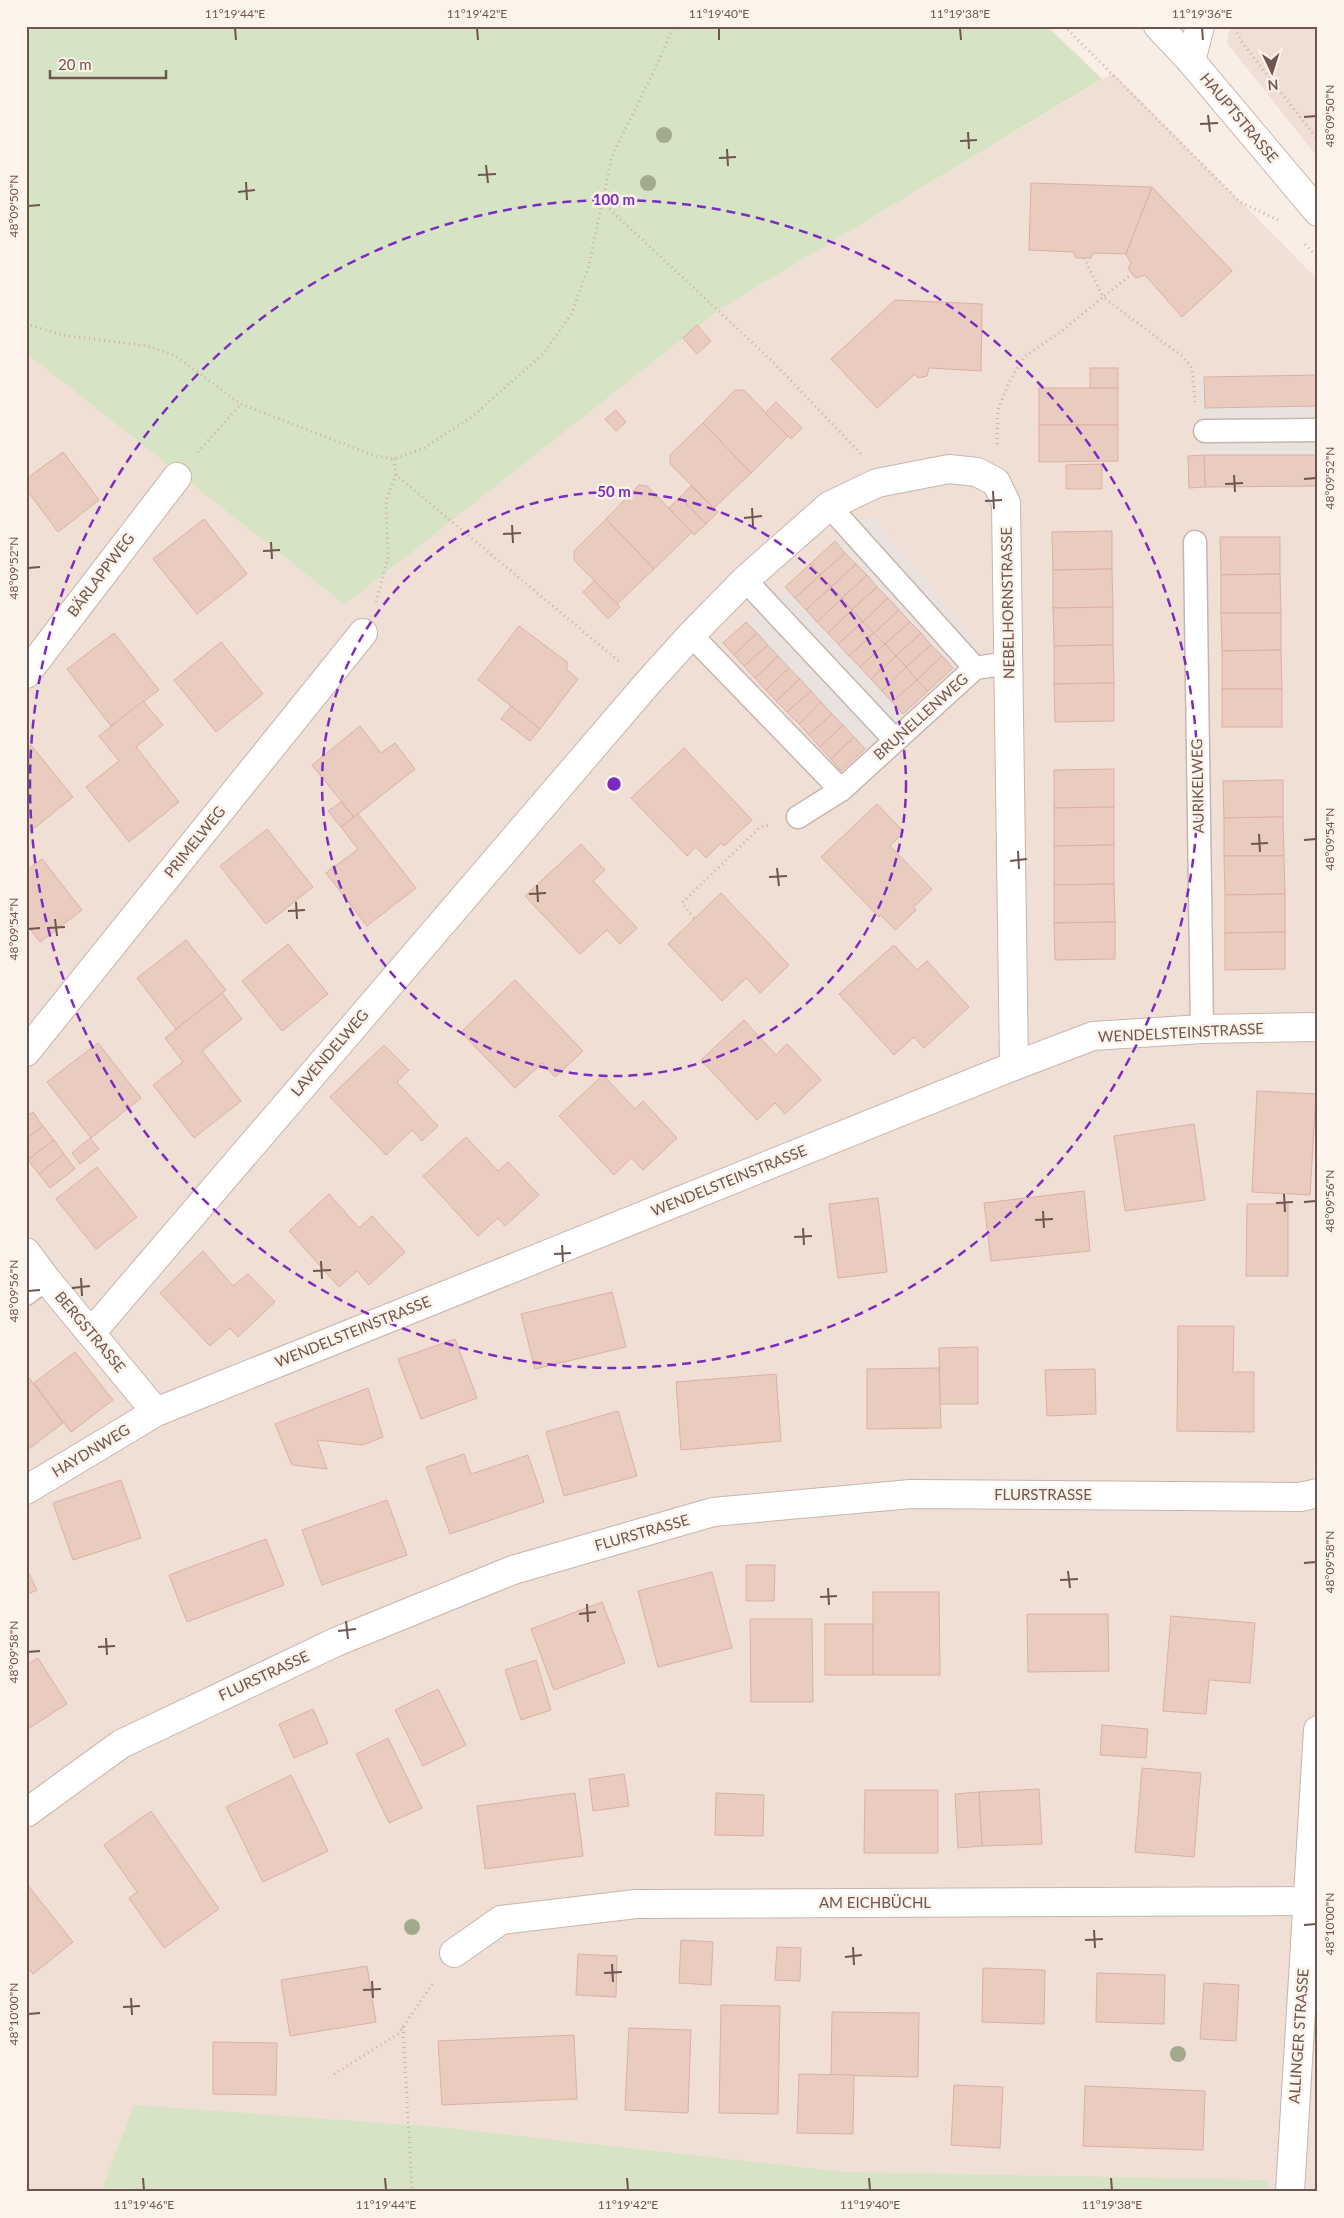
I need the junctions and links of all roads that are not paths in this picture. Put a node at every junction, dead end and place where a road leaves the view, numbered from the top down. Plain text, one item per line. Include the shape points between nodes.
1 (1158, 26) edge
2 (1200, 26) edge
3 (1191, 61) junction
4 (1318, 212) edge
5 (1318, 430) edge
6 (1205, 431) road end
7 (177, 477) road end
8 (829, 506) junction
9 (1195, 542) dead end
10 (745, 580) junction
11 (363, 632) road end
12 (691, 635) junction
13 (1009, 663) junction
14 (975, 668) junction
15 (26, 674) edge
16 (895, 740) junction
17 (841, 790) junction
18 (798, 817) dead end
19 (1318, 1027) edge
20 (1202, 1029) junction
21 (26, 1052) edge
22 (1014, 1066) junction
23 (26, 1252) edge
24 (36, 1287) edge
25 (91, 1333) junction
26 (156, 1412) junction
27 (26, 1490) edge
28 (1318, 1493) edge
29 (1318, 1730) edge
30 (26, 1813) edge
31 (1308, 1901) junction
32 (454, 1953) road end
33 (1290, 2192) edge

1 - 3 street, HAUPTSTRASSE
2 - 3 street
3 - 4 street, HAUPTSTRASSE
5 - 6 lane
7 - 15 street, BÄRLAPPWEG
8 - 10 street
8 - 13 street, NEBELHORNSTRASSE via 878,483 949,469 977,472 996,482 1006,503
8 - 14 lane
9 - 20 lane, AURIKELWEG
10 - 12 street
10 - 16 lane
11 - 21 street, PRIMELWEG
12 - 17 lane
12 - 25 street, LAVENDELWEG
13 - 14 lane, BRUNELLENWEG
13 - 22 street, NEBELHORNSTRASSE
14 - 16 lane, BRUNELLENWEG
16 - 17 lane, BRUNELLENWEG
17 - 18 lane, BRUNELLENWEG
19 - 20 street, WENDELSTEINSTRASSE
20 - 22 street, WENDELSTEINSTRASSE via 1093,1036
22 - 26 street, WENDELSTEINSTRASSE
23 - 24 street, BERGSTRASSE
24 - 25 street, BERGSTRASSE
25 - 26 street, BERGSTRASSE
26 - 27 street, HAYDNWEG
28 - 30 street, FLURSTRASSE via 1300,1497 911,1494 713,1512 513,1570 336,1642 121,1744
29 - 31 street, ALLINGER STRASSE
31 - 32 street, AM EICHBÜCHL via 636,1904 501,1920
31 - 33 street, ALLINGER STRASSE

